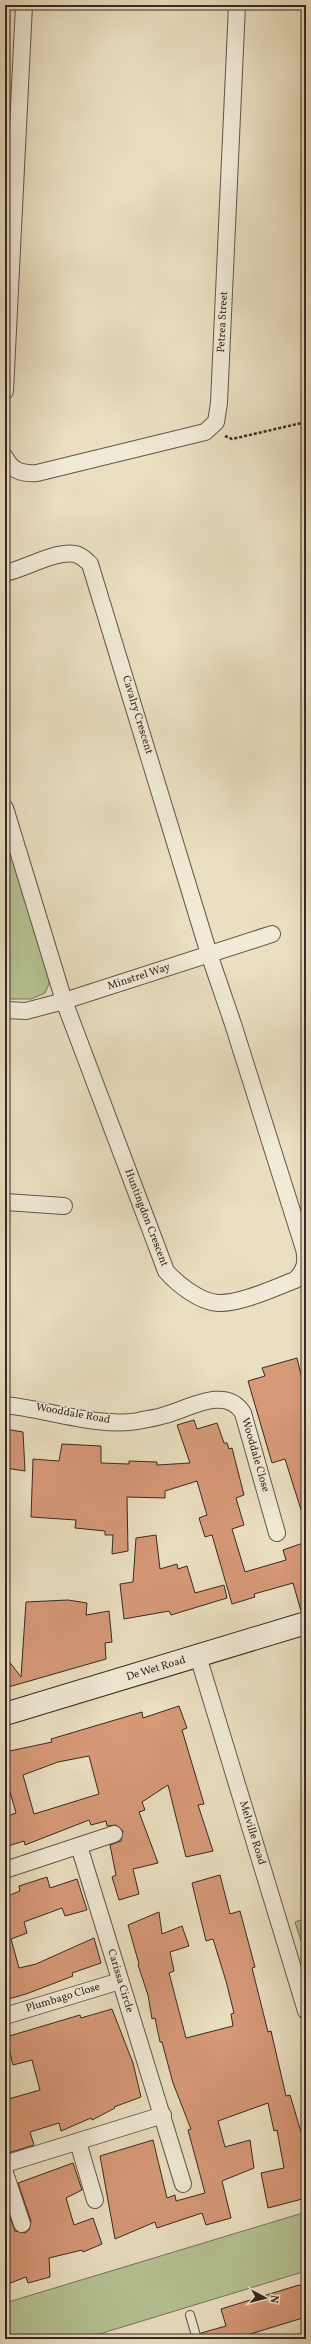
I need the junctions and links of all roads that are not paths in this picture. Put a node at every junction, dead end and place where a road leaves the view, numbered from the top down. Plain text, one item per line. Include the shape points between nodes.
1 (24, 5) edge
2 (237, 5) edge
3 (5, 391) edge
4 (7, 462) edge
5 (5, 573) edge
6 (5, 808) edge
7 (272, 934) dead end
8 (209, 954) junction
9 (64, 1001) junction
10 (5, 1010) edge
11 (5, 1202) edge
12 (64, 1206) dead end
13 (5, 1405) edge
14 (165, 1416) joint
15 (277, 1532) dead end
16 (306, 1623) edge
17 (198, 1656) junction
18 (5, 1714) edge
19 (114, 1834) dead end
20 (80, 1846) junction
21 (5, 1870) edge
22 (120, 1981) junction
23 (306, 2011) edge
24 (5, 2016) edge
25 (162, 2115) junction
26 (78, 2142) junction
27 (5, 2164) edge
28 (5, 2173) edge
29 (183, 2184) dead end
30 (96, 2200) dead end
31 (22, 2224) dead end
32 (190, 2315) dead end
33 (197, 2339) edge

1 - 3 street
2 - 4 street, Petrea Street via 218,414 210,429 187,437 37,474 27,474
5 - 8 street, Cavalry Crescent via 63,554 82,556 90,564
6 - 9 street
7 - 8 street, Minstrel Way
8 - 9 street, Minstrel Way
8 - 9 street, Huntingdon Crescent via 236,1032 306,1258 302,1274 295,1280 237,1300 226,1303 211,1302 183,1286 166,1271
9 - 10 street, Minstrel Way via 26,1011
11 - 12 street
13 - 14 street, Wooddale Road via 31,1407 110,1422 133,1422
14 - 15 street, Wooddale Close via 217,1400 230,1401 239,1407 248,1428
16 - 17 street, De Wet Road
17 - 18 street, De Wet Road
17 - 23 street, Melville Road
19 - 20 street
20 - 21 street
20 - 22 street, Carissa Circle
22 - 24 street, Plumbago Close
22 - 25 street, Carissa Circle
25 - 26 street
25 - 29 street, Carissa Circle
26 - 27 street
26 - 30 street
28 - 31 street
32 - 33 lane

